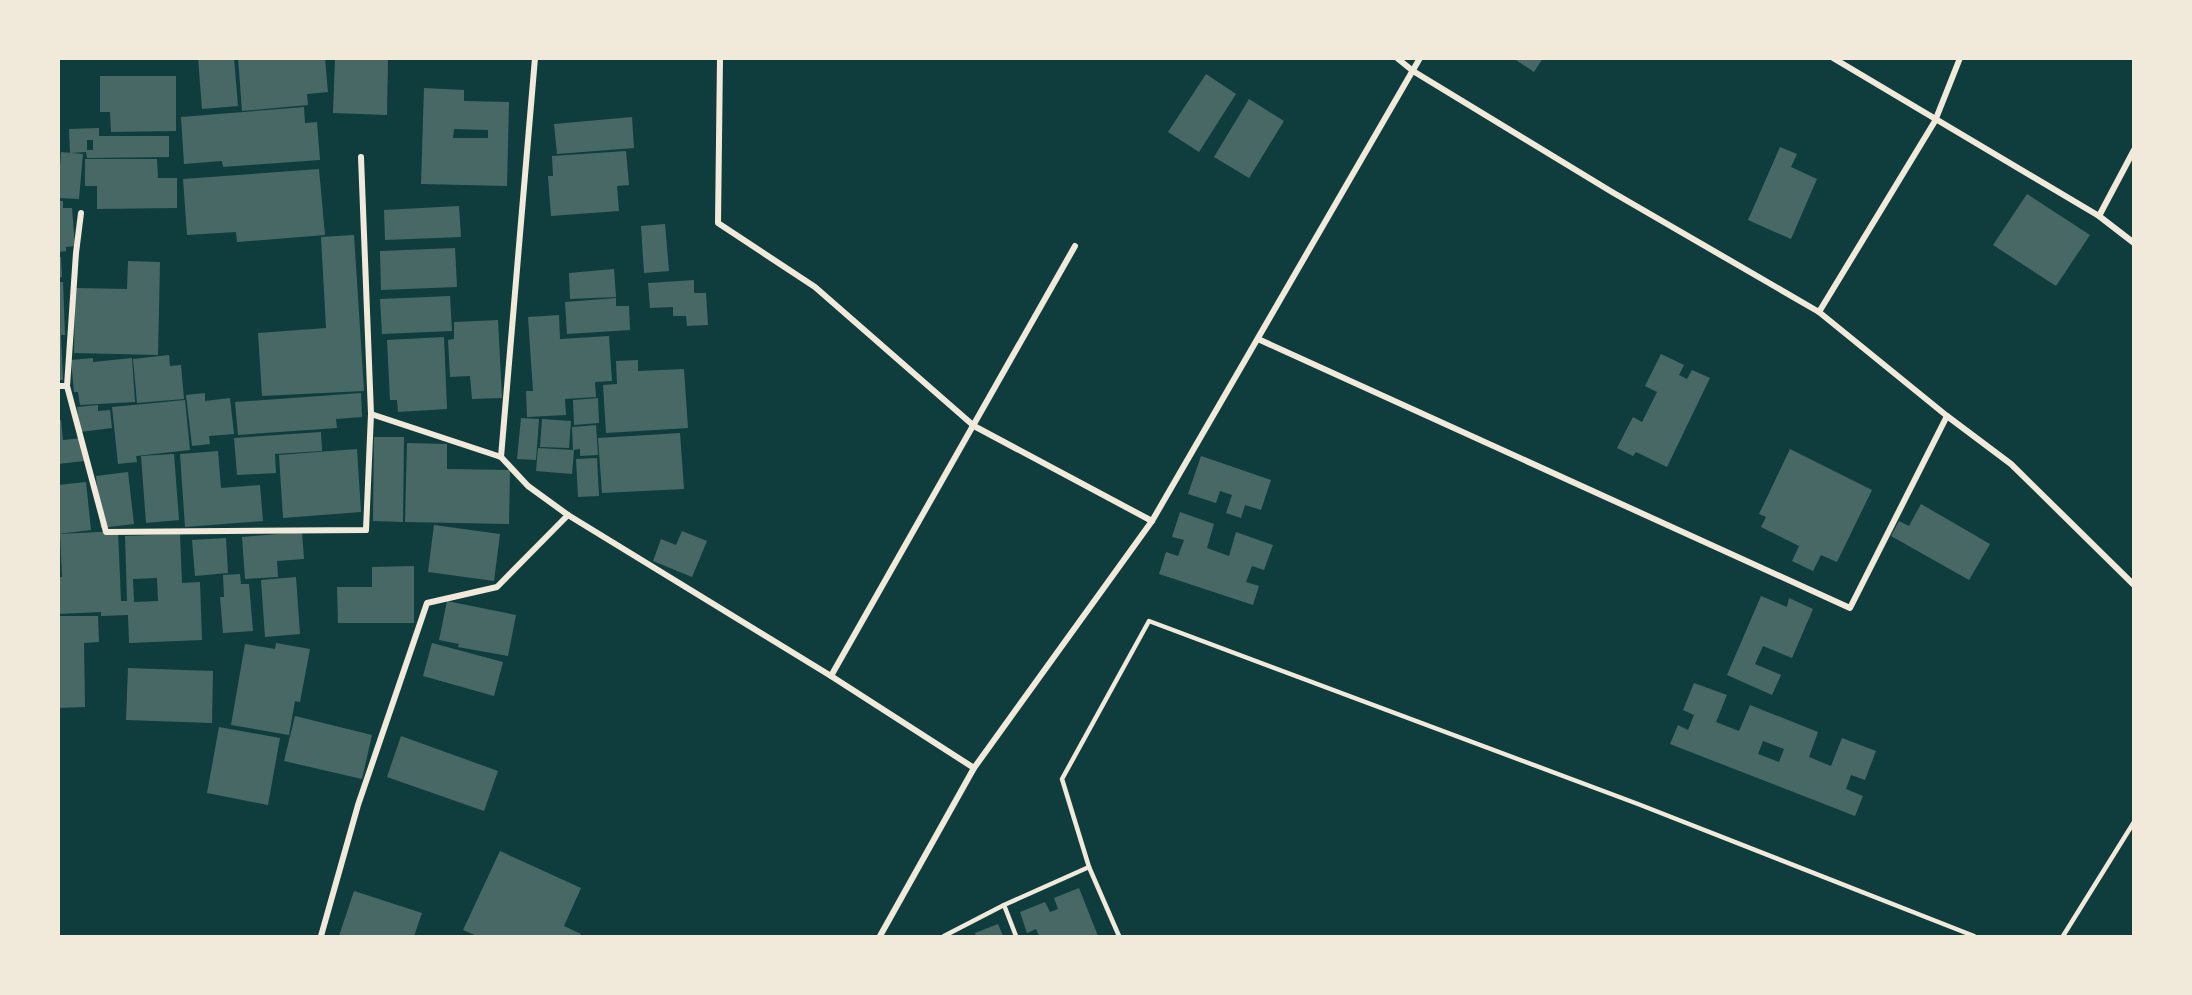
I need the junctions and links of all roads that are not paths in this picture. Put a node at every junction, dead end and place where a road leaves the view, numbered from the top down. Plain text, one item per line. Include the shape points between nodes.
1 (535, 58) edge
2 (720, 58) edge
3 (1397, 58) edge
4 (1420, 58) edge
5 (1833, 58) edge
6 (1960, 58) edge
7 (1413, 71) junction
8 (1935, 121) junction
9 (2133, 150) edge
10 (361, 157) dead end
11 (81, 213) dead end
12 (2099, 216) junction
13 (2133, 243) edge
14 (1075, 246) dead end
15 (1819, 312) junction
16 (1258, 339) junction
17 (58, 386) edge
18 (67, 386) junction
19 (371, 414) junction
20 (1947, 416) junction
21 (974, 426) junction
22 (501, 457) junction
23 (568, 515) junction
24 (1152, 521) junction
25 (2133, 585) edge
26 (831, 676) junction
27 (974, 768) junction
28 (2133, 822) edge
29 (1089, 867) junction
30 (1004, 905) junction
31 (321, 936) edge
32 (880, 936) edge
33 (944, 936) edge
34 (1016, 936) edge
35 (1119, 936) edge
36 (1974, 936) edge
37 (2063, 936) edge

1 - 22 street
2 - 21 street via 718,224 815,287
3 - 7 street
4 - 7 street
5 - 8 street
6 - 8 street
7 - 15 street
7 - 16 street
8 - 12 street
8 - 15 street
9 - 12 street
10 - 19 street
11 - 18 street
12 - 13 street
14 - 21 street
15 - 20 street
16 - 20 street via 1850,608
16 - 24 street
17 - 18 street
18 - 19 street via 106,532 366,530
19 - 22 street
20 - 25 street via 2011,464
21 - 24 street
21 - 26 street
22 - 23 street via 528,486
23 - 26 street
23 - 31 street via 497,587 427,603 358,805
24 - 27 street
26 - 27 street
27 - 32 street
28 - 37 lane
29 - 30 lane
29 - 35 lane
29 - 36 lane via 1062,778 1149,621 1638,804
30 - 33 lane
30 - 34 lane

